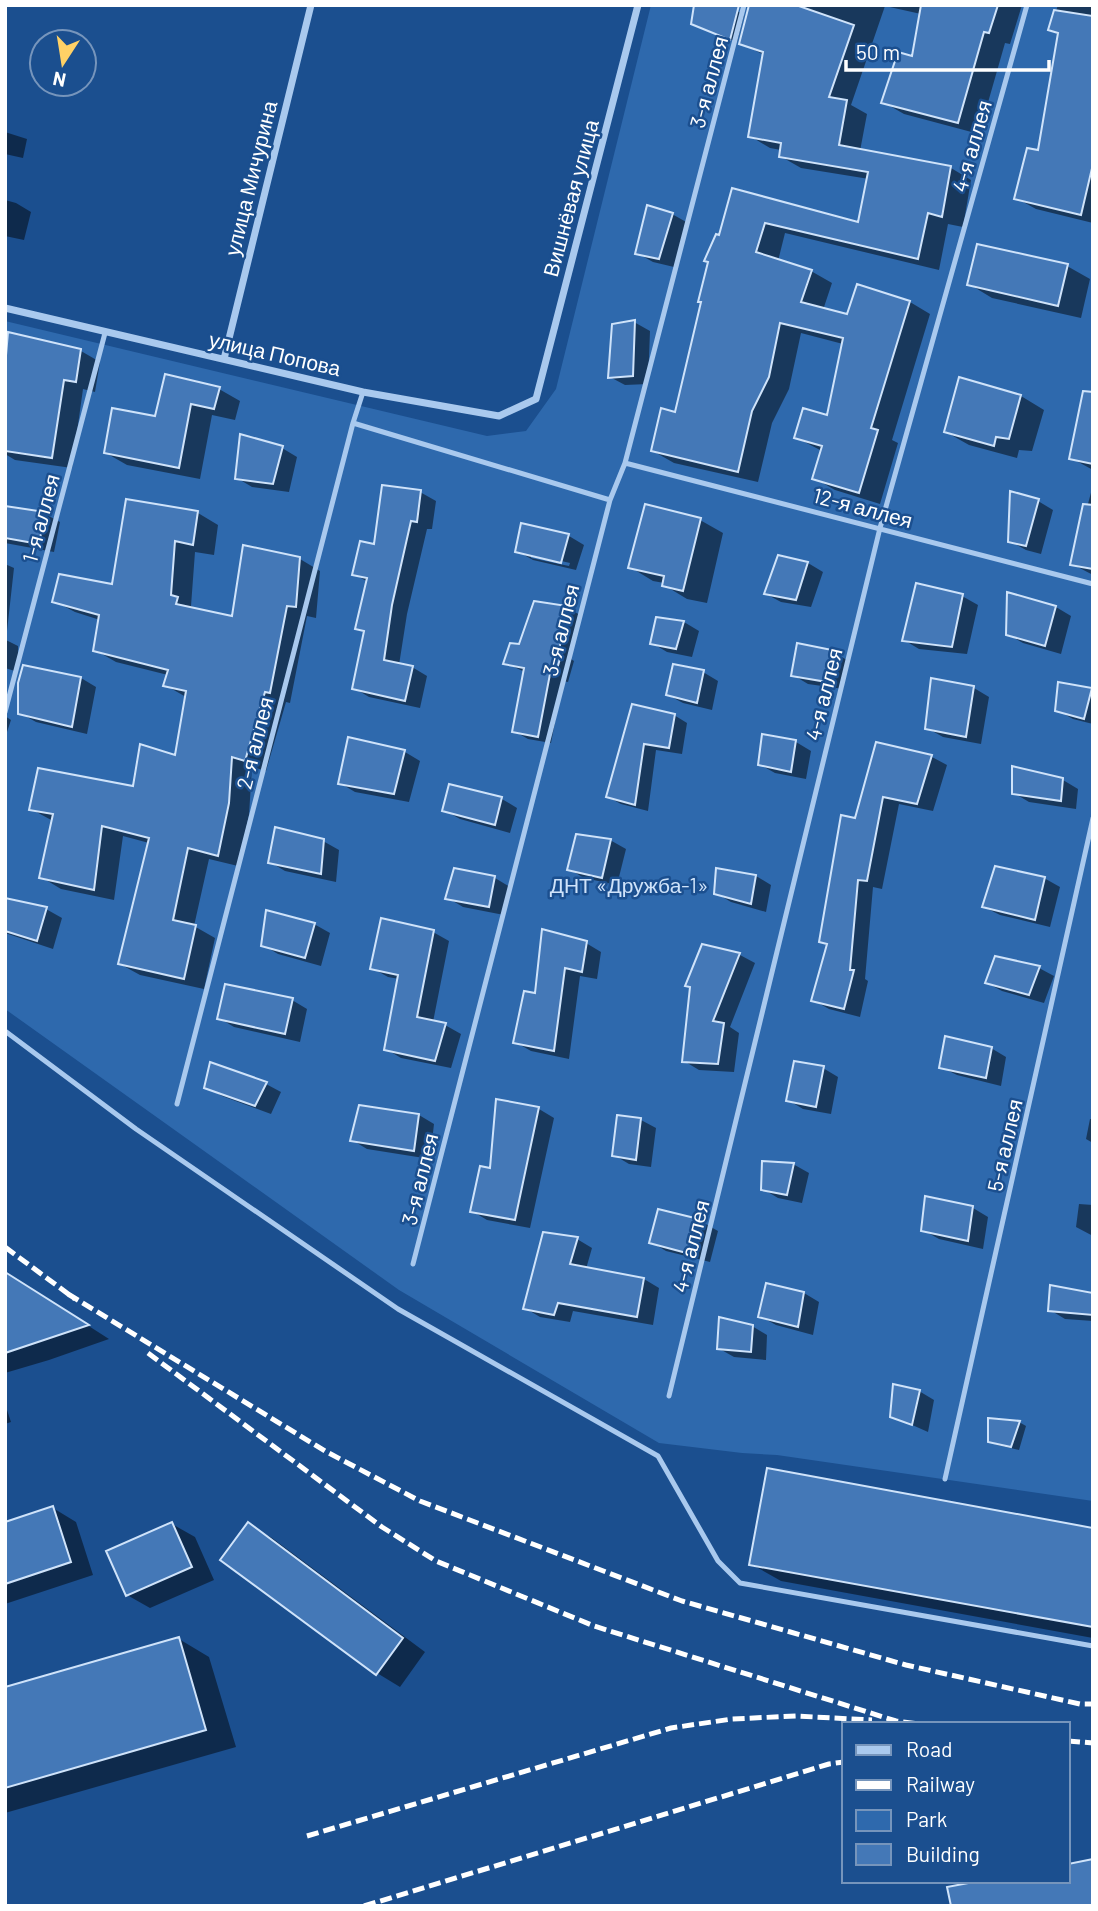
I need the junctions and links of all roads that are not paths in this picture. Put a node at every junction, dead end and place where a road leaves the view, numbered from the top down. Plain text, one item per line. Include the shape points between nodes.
1 (311, 5) edge
2 (638, 5) edge
3 (744, 5) edge
4 (1027, 5) edge
5 (5, 308) edge
6 (105, 333) junction
7 (224, 359) junction
8 (363, 392) junction
9 (536, 399) joint
10 (353, 423) junction
11 (625, 463) junction
12 (610, 500) junction
13 (880, 528) junction
14 (1093, 584) edge
15 (5, 712) edge
16 (1093, 818) edge
17 (5, 1031) edge
18 (177, 1104) dead end
19 (413, 1264) dead end
20 (669, 1396) dead end
21 (945, 1479) dead end
22 (1093, 1646) edge

1 - 7 street, улица Мичурина
2 - 9 street, Вишнёвая улица
3 - 11 lane, 3-я аллея
4 - 13 lane, 4-я аллея
5 - 6 street, улица Попова
6 - 7 street, улица Попова
6 - 15 lane, 1-я аллея
7 - 8 street, улица Попова
8 - 9 street, улица Попова via 499,416
8 - 10 lane, 2-я аллея
10 - 12 lane
10 - 18 lane, 2-я аллея
11 - 12 lane, 3-я аллея
11 - 13 lane, 12-я аллея
12 - 19 lane, 3-я аллея
13 - 14 lane, 12-я аллея
13 - 20 lane, 4-я аллея
16 - 21 lane, 5-я аллея
17 - 22 lane via 136,1129 398,1309 658,1456 718,1561 740,1583

